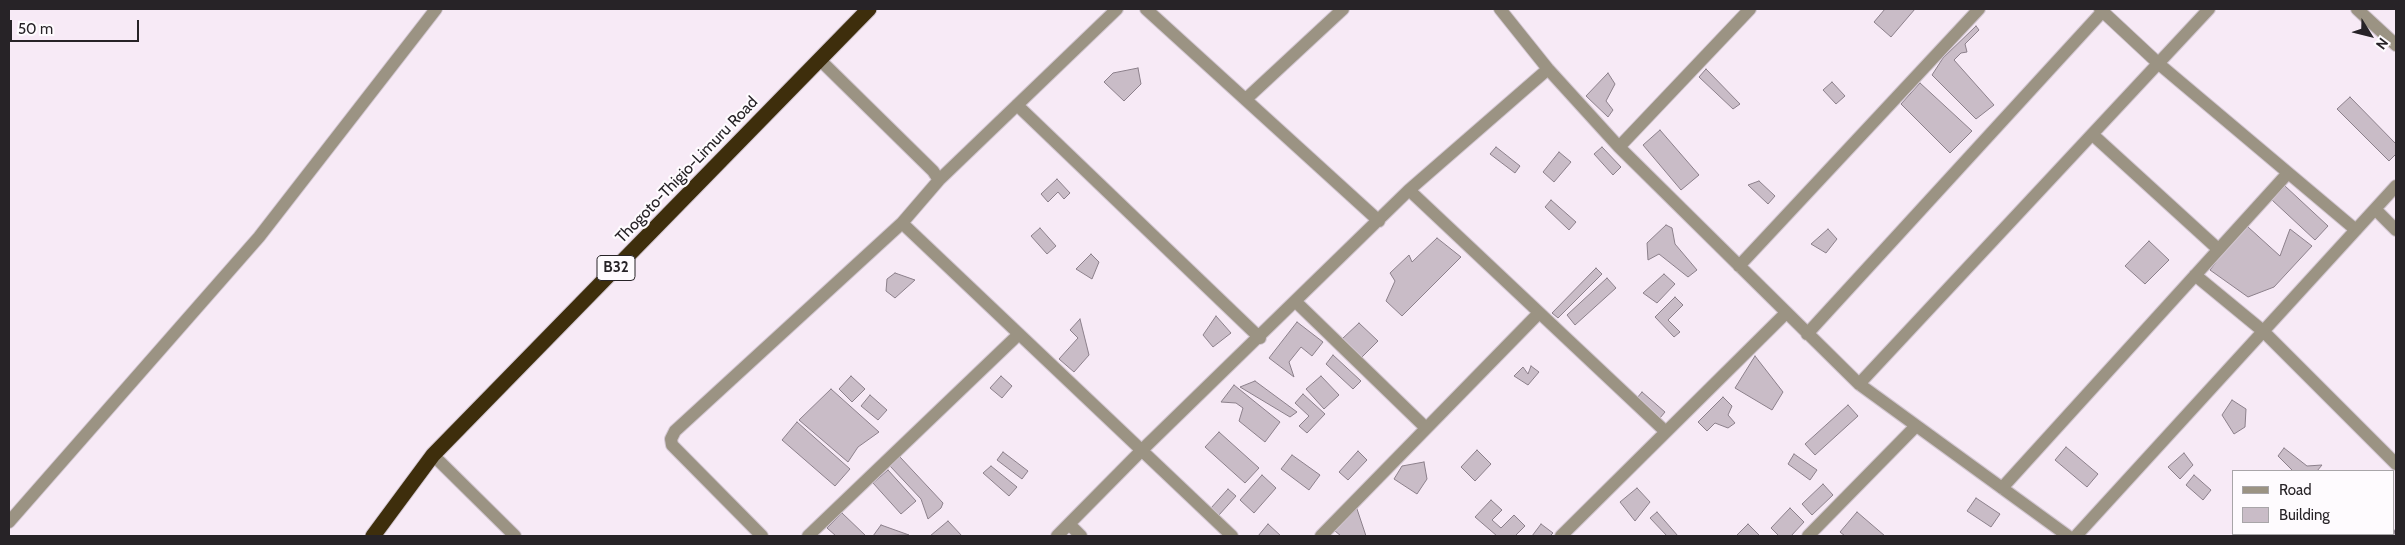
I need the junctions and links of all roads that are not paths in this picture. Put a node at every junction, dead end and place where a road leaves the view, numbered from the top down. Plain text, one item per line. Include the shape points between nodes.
1 (436, 9) edge
2 (869, 9) edge
3 (1117, 9) edge
4 (1146, 9) edge
5 (1343, 9) edge
6 (1500, 9) edge
7 (1750, 9) edge
8 (1980, 9) edge
9 (2209, 9) edge
10 (2357, 9) edge
11 (2102, 10) edge
12 (2396, 45) edge
13 (819, 59) junction
14 (2159, 64) junction
15 (1548, 69) junction
16 (1246, 99) junction
17 (1017, 106) junction
18 (2093, 135) junction
19 (1619, 148) junction
20 (2288, 173) junction
21 (939, 180) junction
22 (2396, 186) edge
23 (1409, 190) junction
24 (2375, 209) junction
25 (1379, 221) junction
26 (902, 223) junction
27 (2356, 230) junction
28 (2396, 230) edge
29 (2218, 249) junction
30 (1739, 266) junction
31 (2195, 275) junction
32 (1296, 302) junction
33 (1539, 312) junction
34 (1786, 313) junction
35 (2263, 331) junction
36 (1018, 334) junction
37 (1808, 334) junction
38 (1260, 338) junction
39 (1859, 384) junction
40 (1916, 426) junction
41 (1426, 428) junction
42 (1666, 432) junction
43 (1142, 450) junction
44 (433, 455) junction
45 (2396, 464) edge
46 (2002, 488) junction
47 (9, 522) edge
48 (1069, 524) junction
49 (373, 536) edge
50 (515, 536) edge
51 (762, 536) edge
52 (808, 536) edge
53 (1057, 536) edge
54 (1081, 536) edge
55 (1232, 536) edge
56 (1321, 536) edge
57 (1561, 536) edge
58 (1808, 536) edge
59 (2068, 536) edge
60 (2076, 536) edge

1 - 47 street via 260,237
2 - 13 highway, Thogoto-Thigio-Limuru Road / B32
3 - 17 street
4 - 16 street
5 - 16 street
6 - 15 street
7 - 19 street
8 - 30 street
9 - 14 street
10 - 12 street
11 - 14 street
11 - 37 street
13 - 21 street
13 - 44 highway, Thogoto-Thigio-Limuru Road / B32
14 - 18 street
14 - 20 street
15 - 19 street
15 - 23 street
16 - 25 street
17 - 21 street
17 - 38 street
18 - 29 street
18 - 39 street
19 - 30 street
20 - 27 street
20 - 29 street
21 - 26 street
22 - 24 street
23 - 25 street
23 - 33 street
24 - 27 street
24 - 28 street
25 - 32 street
26 - 36 street
26 - 51 street via 671,439 672,445
27 - 35 street
29 - 31 street
30 - 34 street
31 - 35 street
31 - 46 street
32 - 38 street
32 - 41 street
33 - 41 street
33 - 42 street
34 - 37 street
34 - 42 street
35 - 45 street
35 - 60 street
36 - 43 street
36 - 52 street
37 - 39 street
38 - 43 street
39 - 40 street
40 - 46 street
40 - 58 street
41 - 56 street
42 - 57 street
43 - 48 street
43 - 55 street
44 - 49 highway, Thogoto-Thigio-Limuru Road / B32
44 - 50 street
46 - 59 street
48 - 53 street
48 - 54 street

